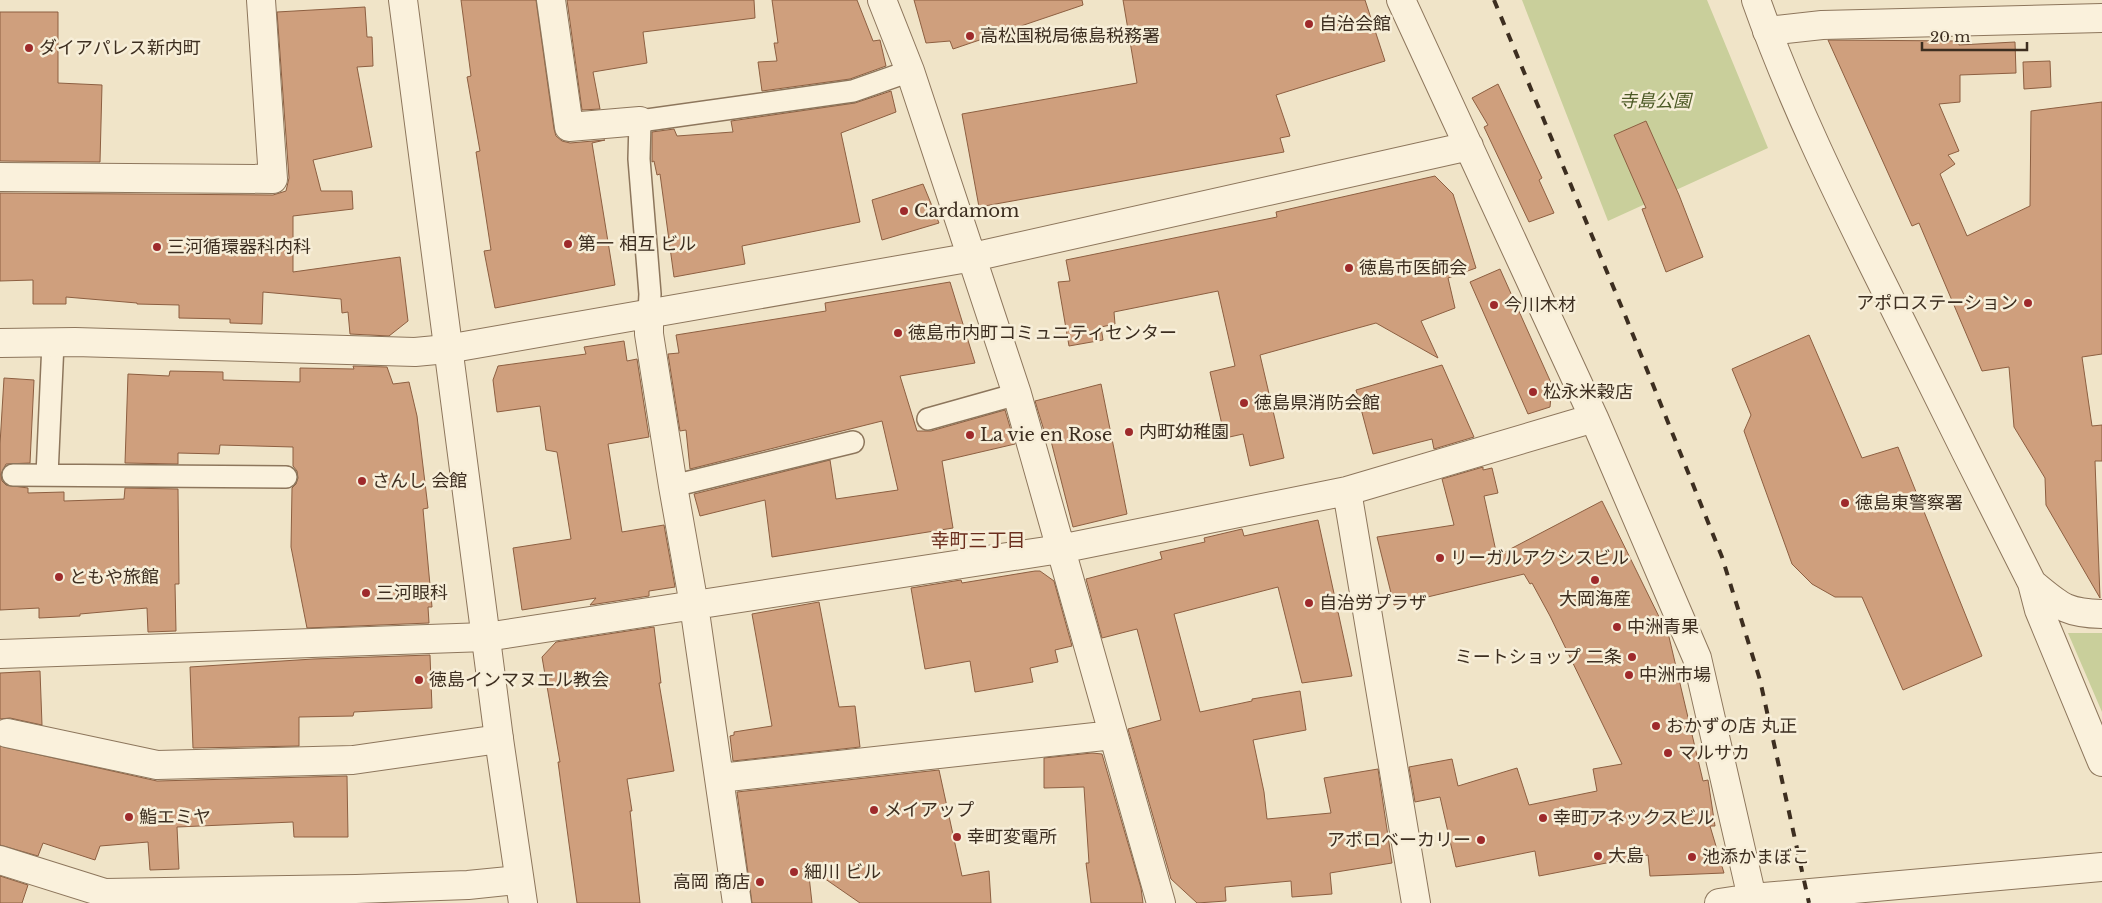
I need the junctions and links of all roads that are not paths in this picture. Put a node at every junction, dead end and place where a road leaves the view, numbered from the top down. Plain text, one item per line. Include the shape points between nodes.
1 (261, 0) edge
2 (403, 0) edge
3 (551, 0) edge
4 (882, 0) edge
5 (1401, 0) edge
6 (1756, 0) edge
7 (2102, 18) edge
8 (1767, 31) junction
9 (910, 71) junction
10 (640, 121) junction
11 (1469, 146) junction
12 (0, 177) edge
13 (973, 257) junction
14 (649, 312) junction
15 (0, 343) edge
16 (53, 343) junction
17 (447, 349) junction
18 (1017, 394) junction
19 (1594, 418) junction
20 (928, 419) dead end
21 (853, 442) dead end
22 (47, 475) junction
23 (13, 476) dead end
24 (286, 478) dead end
25 (673, 486) junction
26 (1347, 491) junction
27 (1060, 548) junction
28 (2032, 583) junction
29 (694, 605) junction
30 (2102, 614) edge
31 (486, 637) junction
32 (0, 654) edge
33 (7, 733) dead end
34 (1113, 735) junction
35 (499, 739) junction
36 (2102, 762) edge
37 (719, 778) junction
38 (0, 860) edge
39 (2102, 867) edge
40 (520, 891) edge
41 (1752, 898) junction
42 (737, 903) edge
43 (1160, 903) edge
44 (1416, 903) edge
45 (1719, 903) edge

1 - 12 street via 272,191
2 - 17 street
3 - 10 street via 569,127
4 - 9 street
5 - 11 street
6 - 8 street
7 - 8 street via 1822,25
8 - 28 street via 1859,237
9 - 10 lane via 853,92
9 - 13 street
10 - 14 lane via 639,159
11 - 13 street
11 - 19 street
13 - 14 street
13 - 18 street
14 - 17 street
14 - 25 street via 649,334
15 - 16 street
16 - 17 street via 414,352
16 - 22 lane
17 - 31 street
18 - 20 lane
18 - 27 street
19 - 26 street
19 - 41 street via 1697,658
21 - 25 lane
22 - 23 lane
22 - 24 lane
25 - 29 street
26 - 27 street
26 - 44 street
27 - 29 street
27 - 34 street
28 - 30 street via 2072,612
28 - 36 street via 2039,610
29 - 31 street
29 - 37 street
31 - 32 street
31 - 35 street
33 - 35 street via 157,766 352,760
34 - 37 street
34 - 43 street
35 - 40 street
37 - 42 street
38 - 40 street via 105,893 468,885
39 - 41 street
41 - 45 street

